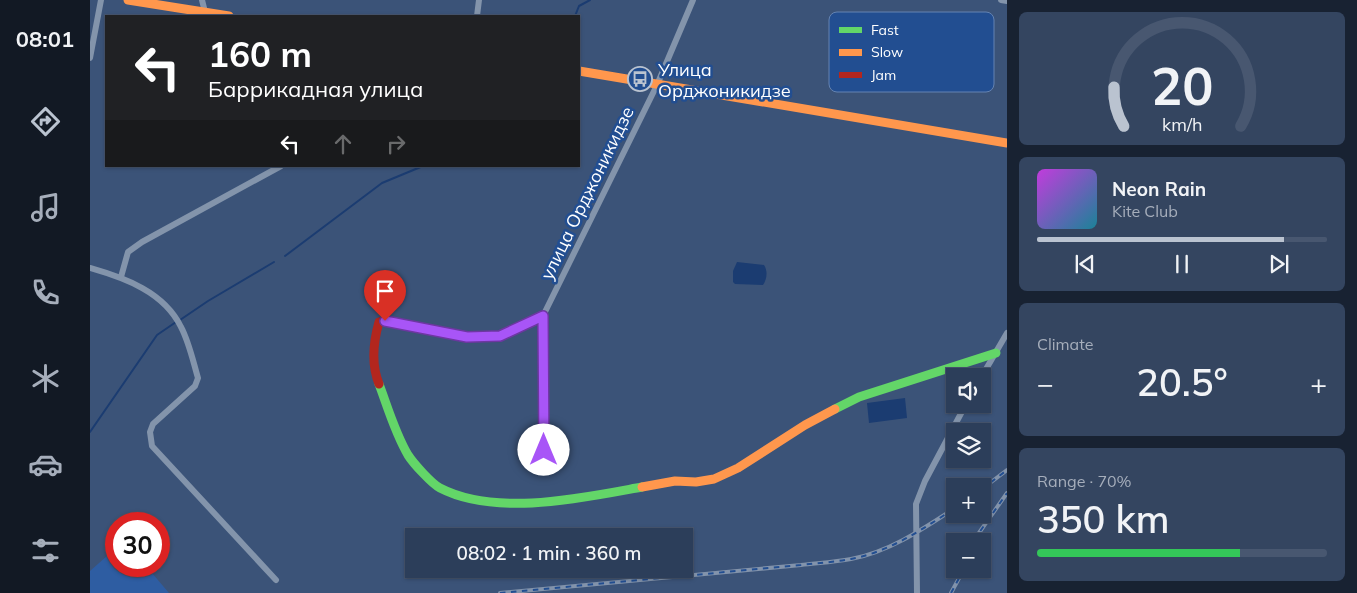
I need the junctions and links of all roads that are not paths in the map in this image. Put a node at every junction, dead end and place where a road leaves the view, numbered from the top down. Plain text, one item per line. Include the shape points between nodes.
1 (101, 0) edge
2 (128, 0) edge
3 (202, 0) edge
4 (479, 0) edge
5 (693, 0) edge
6 (1001, 0) edge
7 (1007, 1) edge
8 (205, 12) junction
9 (224, 15) edge
10 (477, 15) edge
11 (90, 58) edge
12 (580, 71) edge
13 (657, 85) junction
14 (1007, 144) edge
15 (279, 167) edge
16 (90, 268) edge
17 (121, 277) junction
18 (543, 316) junction
19 (1007, 332) edge
20 (996, 353) junction
21 (987, 368) edge
22 (961, 413) edge
23 (544, 450) dead end
24 (276, 580) dead end
25 (917, 593) edge

1 - 11 street
2 - 8 street
3 - 8 street
4 - 10 street
5 - 13 street, улица Орджоникидзе
6 - 7 street
8 - 9 street
12 - 13 street
13 - 14 street
13 - 18 street, улица Орджоникидзе
15 - 17 street via 142,242 128,252
16 - 17 street
17 - 24 street via 156,296 173,314 181,327 198,378 195,386 153,424 150,432 152,446
18 - 20 street via 500,336 467,337 379,322 374,340 374,371 409,456 438,487 469,499 511,504 588,498 675,481 714,479 859,397
18 - 23 street
19 - 20 street
20 - 21 street
22 - 25 street via 916,504

